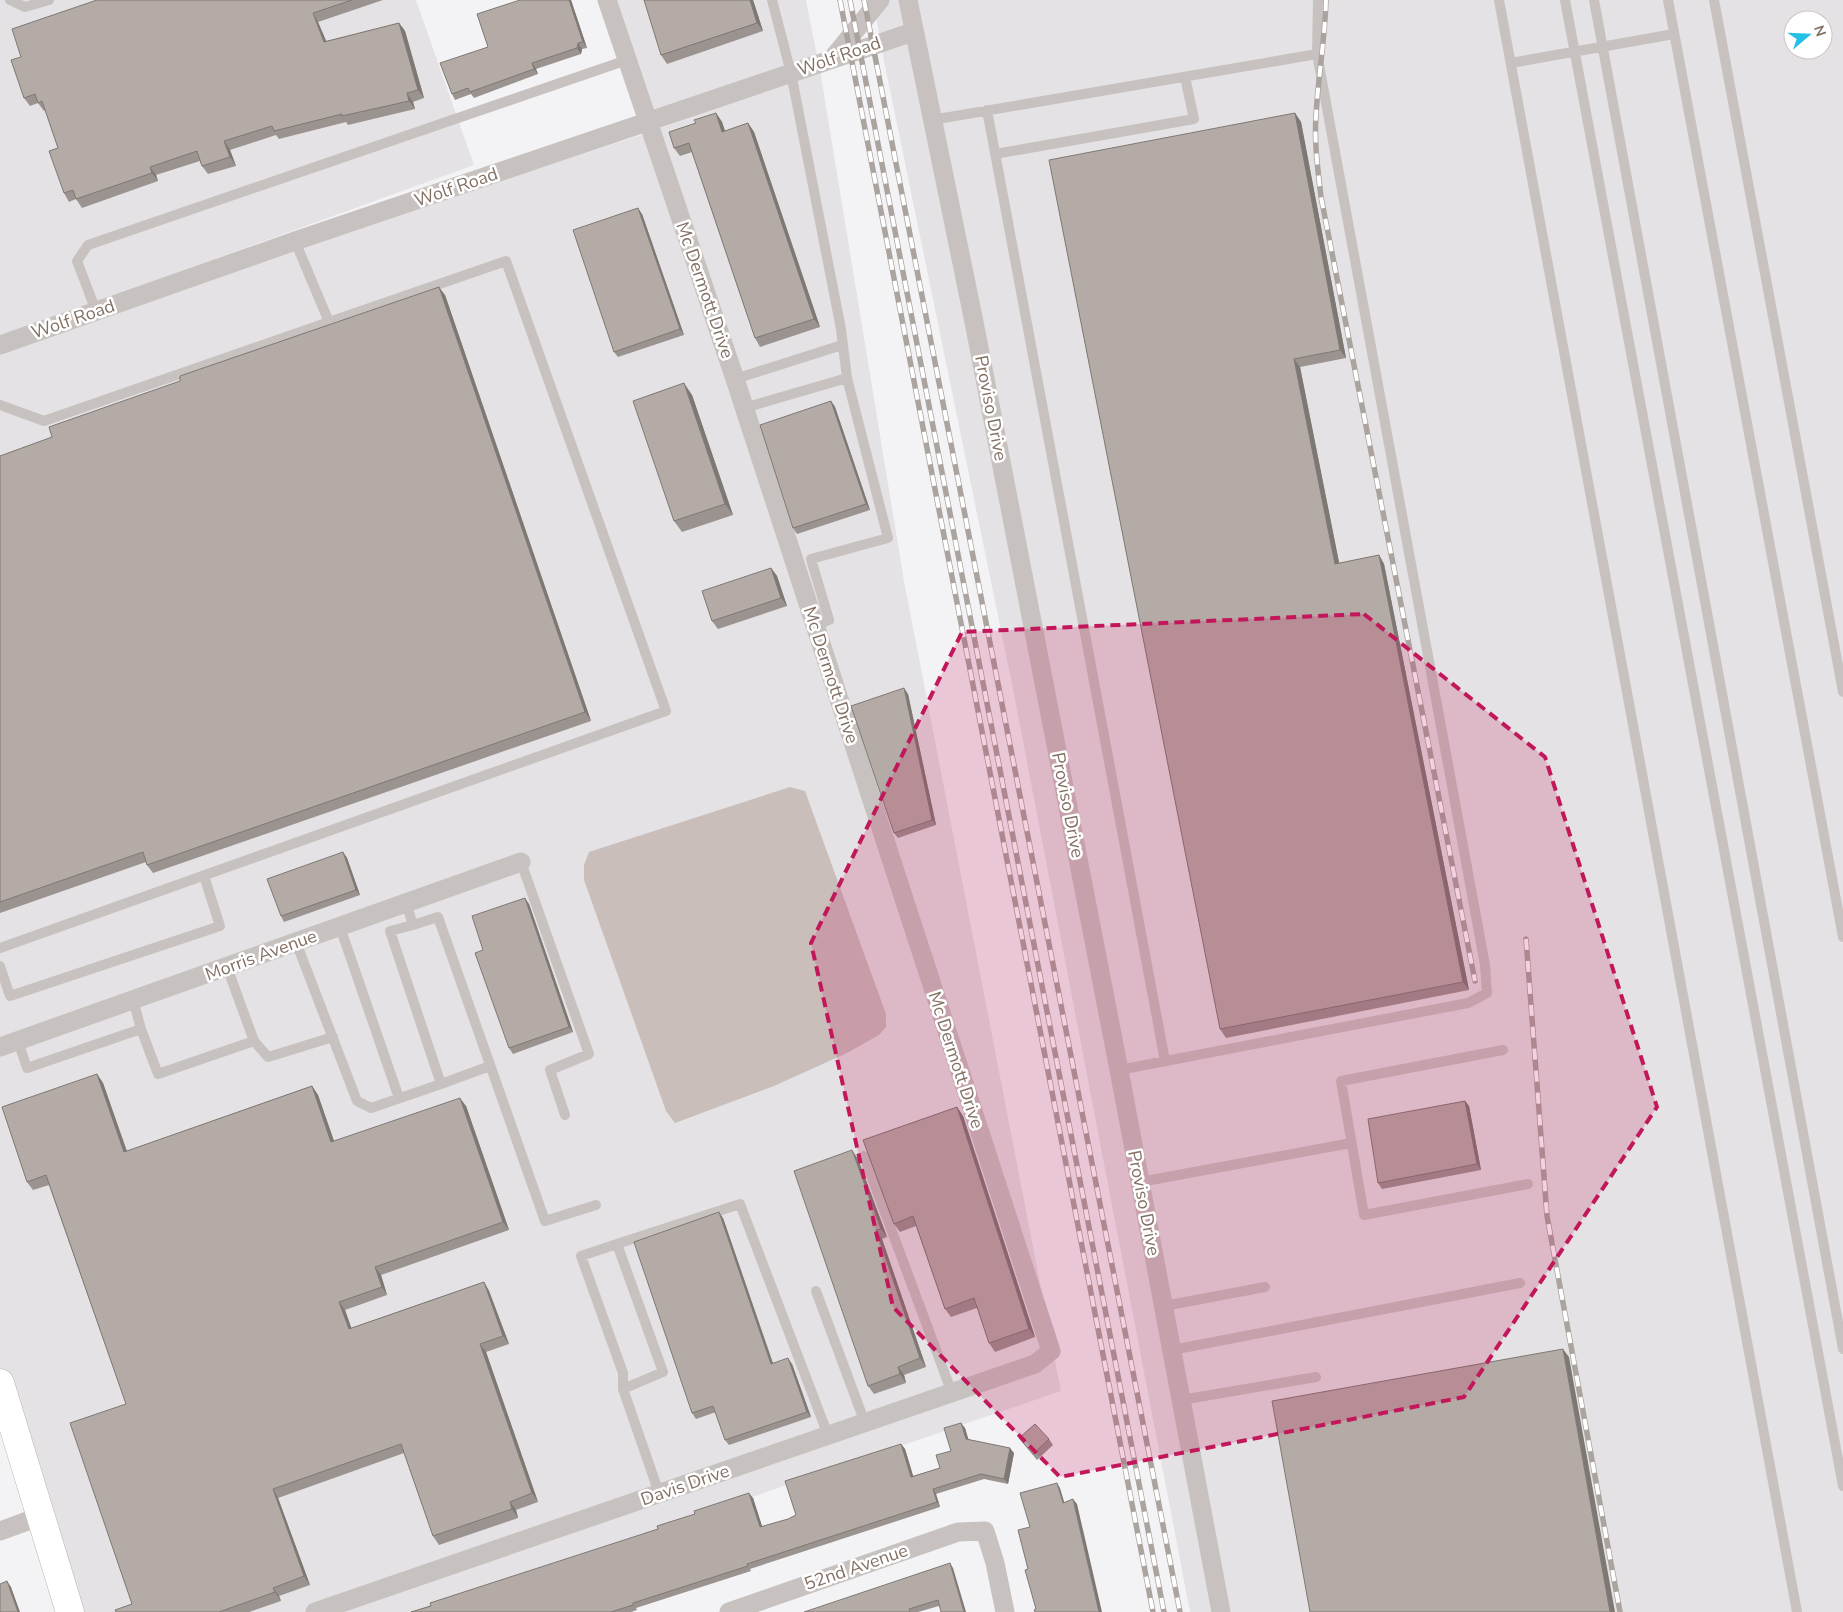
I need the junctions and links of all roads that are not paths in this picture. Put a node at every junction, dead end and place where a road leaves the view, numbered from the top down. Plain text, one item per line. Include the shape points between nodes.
1 (10, 0) edge
2 (49, 0) edge
3 (607, 0) edge
4 (772, 0) edge
5 (880, 0) edge
6 (908, 0) edge
7 (1318, 0) edge
8 (1499, 0) edge
9 (1565, 0) edge
10 (1594, 0) edge
11 (1668, 0) edge
12 (1714, 0) edge
13 (913, 32) junction
14 (1674, 34) junction
15 (1602, 47) junction
16 (1574, 52) junction
17 (1318, 54) junction
18 (832, 59) junction
19 (627, 60) junction
20 (1511, 63) junction
21 (791, 73) junction
22 (1185, 76) junction
23 (987, 110) junction
24 (932, 120) junction
25 (648, 121) junction
26 (995, 154) junction
27 (295, 241) junction
28 (96, 311) junction
29 (329, 322) junction
30 (0, 345) edge
31 (842, 345) junction
32 (735, 378) junction
33 (847, 378) junction
34 (0, 405) edge
35 (744, 408) junction
36 (815, 626) junction
37 (1843, 692) edge
38 (521, 862) joint
39 (204, 876) junction
40 (406, 903) junction
41 (413, 925) junction
42 (340, 927) junction
43 (1843, 937) edge
44 (296, 942) junction
45 (0, 948) edge
46 (0, 966) edge
47 (228, 966) junction
48 (133, 1000) junction
49 (141, 1029) junction
50 (332, 1037) junction
51 (18, 1041) junction
52 (254, 1041) junction
53 (0, 1047) edge
54 (1503, 1050) dead end
55 (1165, 1061) junction
56 (490, 1066) junction
57 (1119, 1070) junction
58 (441, 1084) junction
59 (399, 1098) junction
60 (566, 1115) dead end
61 (1352, 1143) junction
62 (864, 1156) edge
63 (1140, 1182) junction
64 (1528, 1184) dead end
65 (596, 1205) dead end
66 (617, 1244) junction
67 (1520, 1284) dead end
68 (1265, 1287) dead end
69 (816, 1291) dead end
70 (1164, 1306) junction
71 (1843, 1349) edge
72 (1172, 1350) junction
73 (1051, 1351) joint
74 (1316, 1377) dead end
75 (0, 1383) edge
76 (623, 1389) junction
77 (952, 1393) junction
78 (1181, 1400) junction
79 (865, 1423) junction
80 (828, 1435) junction
81 (1843, 1486) edge
82 (659, 1493) junction
83 (40, 1516) junction
84 (0, 1531) edge
85 (70, 1612) edge
86 (315, 1612) edge
87 (729, 1612) edge
88 (1005, 1612) edge
89 (1221, 1612) edge
90 (1797, 1612) edge

1 - 2 lane via 24,8
3 - 19 street, Mc Dermott Drive
4 - 21 lane
5 - 18 street
6 - 13 street, Proviso Drive
7 - 17 lane
8 - 20 lane
9 - 16 lane
10 - 15 lane
11 - 14 lane
12 - 37 lane
13 - 18 street, Wolf Road
13 - 24 street, Proviso Drive
14 - 15 lane
14 - 43 lane
15 - 16 lane
15 - 71 lane
16 - 20 lane
16 - 81 lane
17 - 22 lane
17 - 55 lane via 1483,955 1487,992 1468,1003
18 - 21 street, Wolf Road
19 - 25 street, Mc Dermott Drive
19 - 28 lane via 88,244 77,261
20 - 90 lane
21 - 25 street, Wolf Road
21 - 31 lane
22 - 23 lane
22 - 26 lane via 1194,119
23 - 24 lane
23 - 26 lane
24 - 57 street, Proviso Drive
25 - 27 street, Wolf Road
25 - 32 street, Mc Dermott Drive
26 - 55 lane
27 - 28 street, Wolf Road
27 - 29 lane
28 - 30 street, Wolf Road
29 - 34 lane via 44,421
29 - 39 lane via 506,261 666,711
31 - 32 lane
31 - 33 lane
32 - 35 street, Mc Dermott Drive
33 - 35 lane
33 - 36 lane via 888,538 810,558 830,620
35 - 36 street, Mc Dermott Drive
36 - 73 street, Mc Dermott Drive
38 - 40 street, Morris Avenue
38 - 60 lane via 589,1054 550,1070
39 - 45 lane
39 - 46 lane via 220,926 10,996
40 - 41 lane
40 - 42 street, Morris Avenue
41 - 56 lane via 438,917
41 - 58 lane via 390,931
42 - 44 street, Morris Avenue
42 - 59 lane
44 - 47 street, Morris Avenue
44 - 50 lane
47 - 48 street, Morris Avenue
47 - 52 lane
48 - 49 lane
48 - 51 street, Morris Avenue
49 - 51 lane via 27,1068
49 - 52 lane via 158,1074
50 - 52 lane via 268,1057
50 - 59 lane via 357,1101 371,1108
51 - 53 street, Morris Avenue
54 - 61 lane via 1341,1081
55 - 57 lane
56 - 58 lane
56 - 65 lane via 545,1221
57 - 63 street, Proviso Drive
58 - 59 lane
61 - 63 lane
61 - 64 lane via 1364,1215
62 - 77 lane
63 - 70 street, Proviso Drive
66 - 76 lane via 581,1256 623,1373
66 - 76 lane via 663,1372
66 - 80 lane via 740,1204
67 - 72 lane
68 - 70 lane
69 - 79 lane
70 - 72 street, Proviso Drive
72 - 78 street, Proviso Drive
73 - 77 street, Davis Drive via 1034,1364
74 - 78 lane
75 - 83 main road
76 - 82 lane
77 - 79 street, Davis Drive
78 - 89 street, Proviso Drive
79 - 80 street, Davis Drive
80 - 82 street, Davis Drive
82 - 86 street, Davis Drive
83 - 84 street
83 - 85 main road
87 - 88 street, 52nd Avenue via 958,1532 985,1531 996,1563

